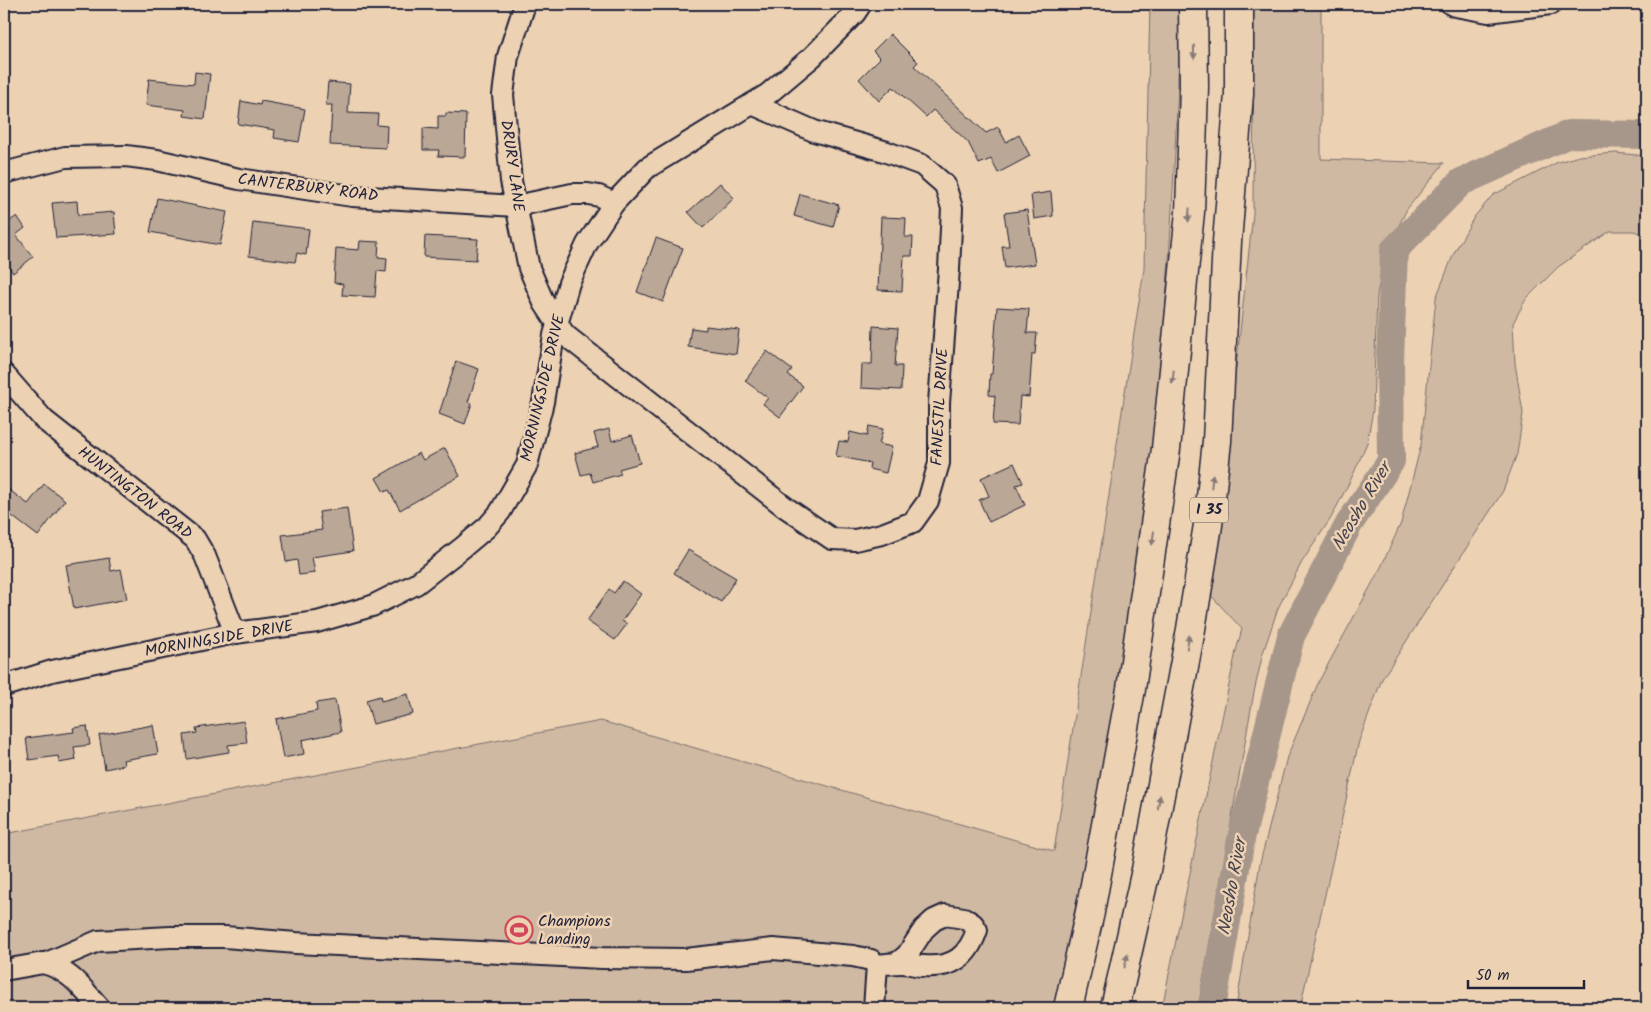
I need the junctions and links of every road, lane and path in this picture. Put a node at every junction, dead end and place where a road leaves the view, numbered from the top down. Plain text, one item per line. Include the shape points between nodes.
1 (525, 4) edge
2 (861, 4) edge
3 (1193, 4) edge
4 (1239, 4) edge
5 (1451, 4) edge
6 (1544, 4) edge
7 (752, 104) junction
8 (4, 173) edge
9 (614, 202) junction
10 (516, 206) junction
11 (557, 324) junction
12 (4, 374) edge
13 (235, 633) junction
14 (4, 686) edge
15 (43, 963) junction
16 (4, 970) edge
17 (100, 1008) edge
18 (874, 1008) edge
19 (1068, 1008) edge
20 (1115, 1008) edge

1 - 10 street, DRURY LANE via 508,56 502,95
2 - 7 street, MORNINGSIDE DRIVE via 812,56
3 -> 19 highway via 1190,212 1166,449 1131,689 1090,912
20 -> 4 highway, I 35 via 1146,870 1208,524 1217,441 1227,242 1239,94
5 - 6 street via 1488,12
7 - 9 street, MORNINGSIDE DRIVE via 647,168
7 - 11 street, FANESTIL DRIVE via 814,131 922,165 945,185 952,208 939,403 939,463 928,501 913,522 855,540 832,539 784,507 565,335
8 - 10 street, CANTERBURY ROAD via 65,157 126,156 157,160 239,180 352,196
9 - 10 street, CANTERBURY ROAD via 600,196 572,194
9 - 11 street, MORNINGSIDE DRIVE via 587,244 569,283
10 - 11 street, DRURY LANE via 529,268 544,304
11 - 13 street, MORNINGSIDE DRIVE via 543,402 527,465 500,512 487,527 416,584 372,606 317,622
12 - 13 street, HUNTINGTON ROAD via 44,420 195,539 205,556
13 - 14 street, MORNINGSIDE DRIVE via 52,671
15 - 16 street
15 - 17 street via 57,967 74,979
15 - 18 street via 98,941 170,937 602,958 686,959 773,950 853,956 887,964

